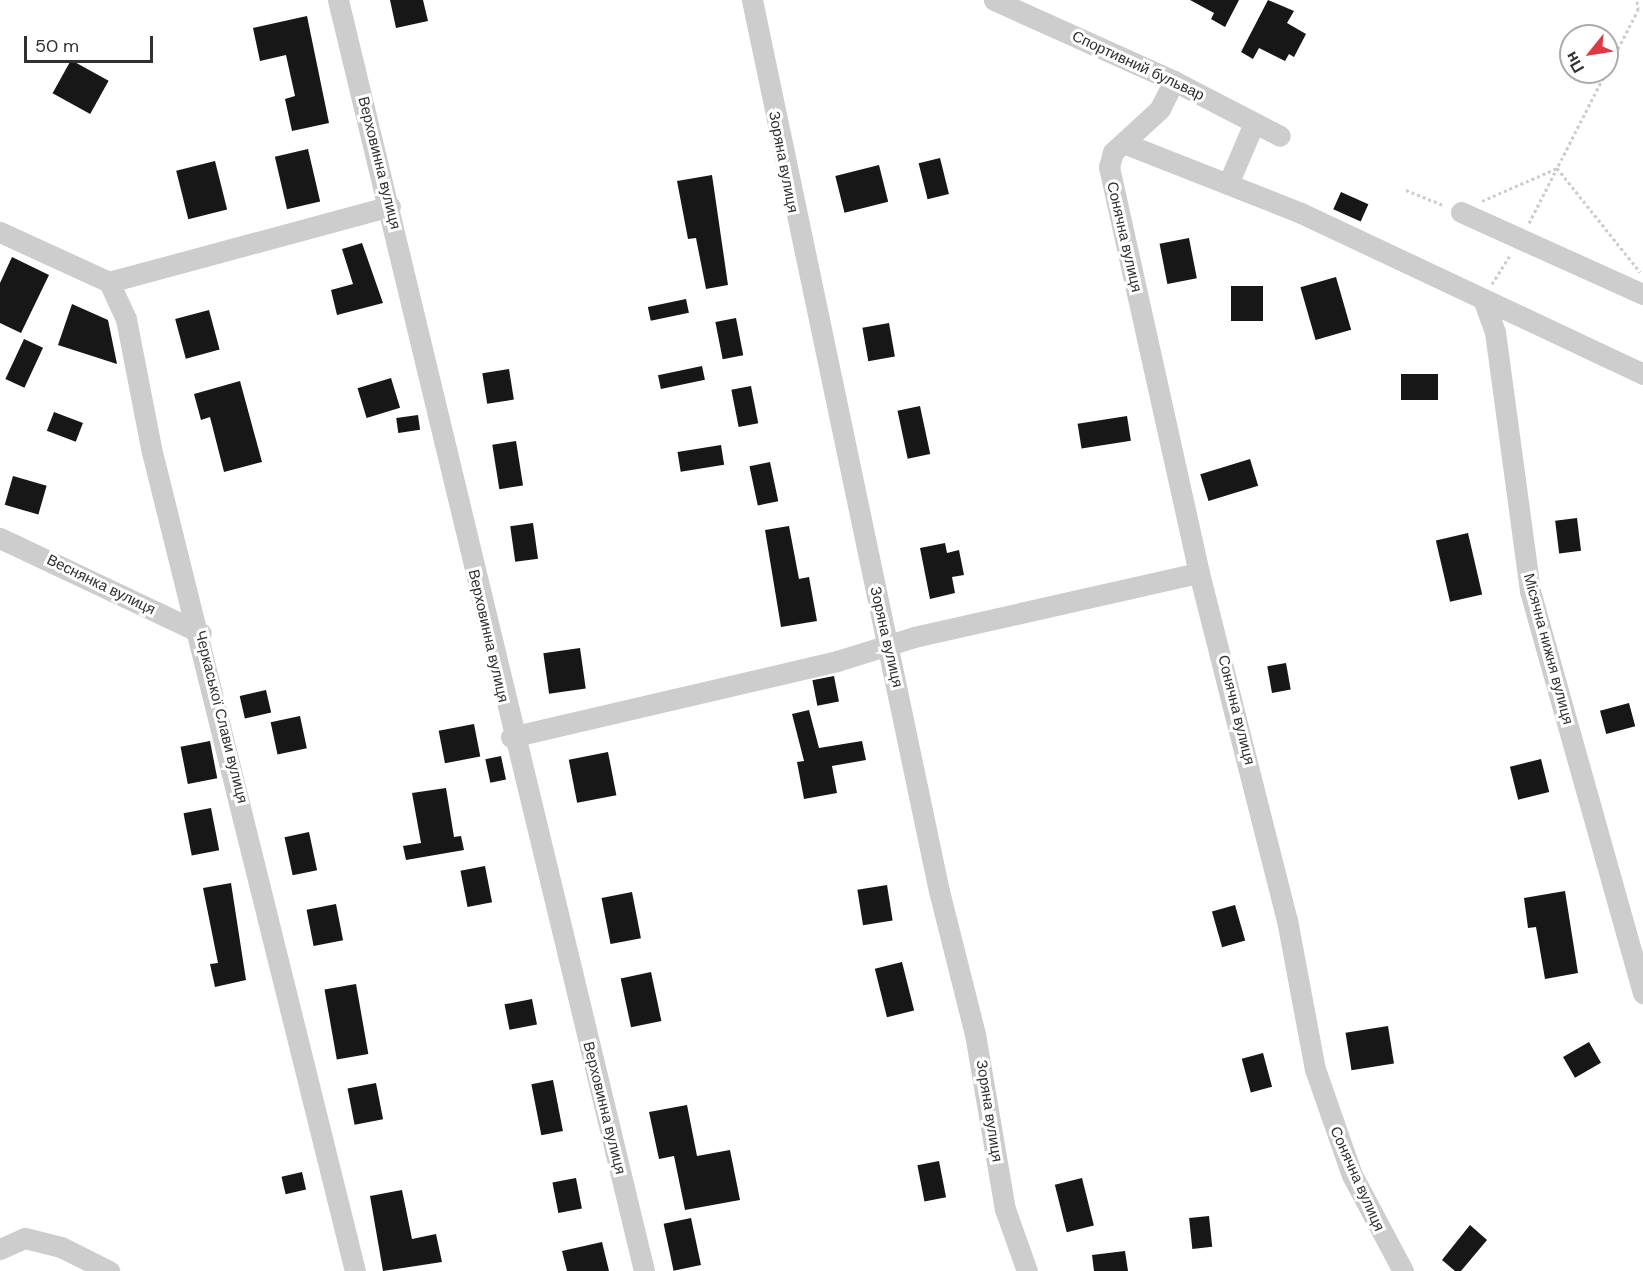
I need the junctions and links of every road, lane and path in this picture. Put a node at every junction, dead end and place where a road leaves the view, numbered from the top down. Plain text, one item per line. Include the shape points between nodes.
1 (338, 0) edge
2 (752, 0) edge
3 (994, 0) edge
4 (1637, 0) edge
5 (1619, 46) edge
6 (1174, 81) junction
7 (1599, 84) edge
8 (1254, 123) junction
9 (1280, 136) dead end
10 (1126, 144) junction
11 (1557, 168) junction
12 (1228, 184) junction
13 (1406, 190) dead end
14 (390, 206) junction
15 (1461, 212) junction
16 (0, 232) edge
17 (1643, 275) edge
18 (109, 282) junction
19 (1643, 294) edge
20 (1483, 299) junction
21 (1643, 374) edge
22 (0, 538) edge
23 (1199, 573) junction
24 (201, 633) junction
25 (889, 645) junction
26 (512, 737) junction
27 (1643, 993) edge
28 (0, 1249) edge
29 (109, 1271) edge
30 (355, 1271) edge
31 (644, 1271) edge
32 (1027, 1271) edge
33 (1403, 1271) edge

1 - 14 street, Верховинна вулиця
2 - 25 street, Зоряна вулиця via 796,229
3 - 6 street, Спортивний бульвар
4 - 5 path via 1638,10
6 - 8 street, Спортивний бульвар
6 - 10 street, Сонячна вулиця via 1160,109
7 - 11 path
8 - 9 street, Спортивний бульвар
8 - 12 street
10 - 12 street
10 - 23 street, Сонячна вулиця via 1113,153 1109,167
11 - 15 path
11 - 17 path
12 - 20 street
13 - 15 path
14 - 18 street
14 - 26 street, Верховинна вулиця
15 - 19 street
16 - 18 street
18 - 24 street, Черкаської Слави вулиця via 126,319 152,448
20 - 21 street
20 - 27 street, Місячна нижня вулиця via 1495,332 1530,591
22 - 24 street, Веснянка вулиця
23 - 25 street
23 - 33 street, Сонячна вулиця via 1287,920 1316,1069 1352,1175
24 - 30 street, Черкаської Слави вулиця
25 - 26 street
25 - 32 street, Зоряна вулиця via 953,958 983,1071 1005,1209
26 - 31 street, Верховинна вулиця
28 - 29 street via 25,1238 61,1247

